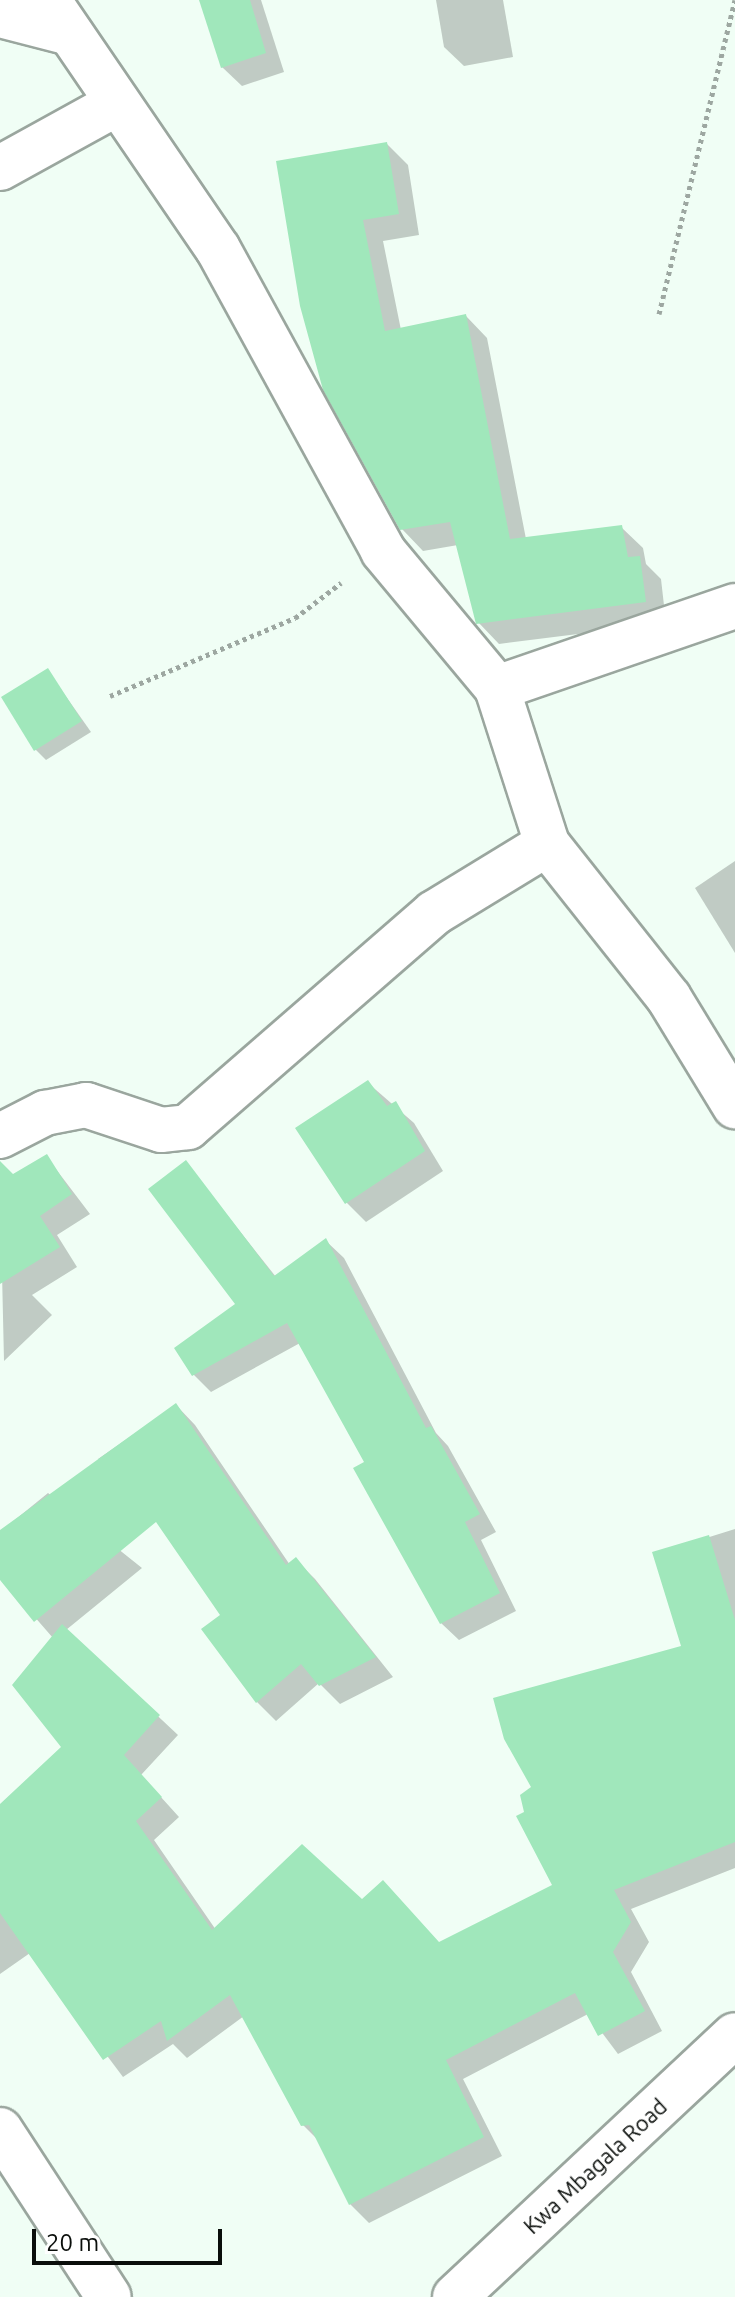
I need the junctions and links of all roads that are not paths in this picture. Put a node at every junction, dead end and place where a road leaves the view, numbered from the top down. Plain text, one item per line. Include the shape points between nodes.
1 (0, 15) edge
2 (57, 16) edge
3 (116, 104) junction
4 (0, 168) edge
5 (735, 606) edge
6 (497, 688) junction
7 (547, 844) junction
8 (735, 1106) edge
9 (0, 1136) edge
10 (735, 2035) edge
11 (0, 2130) edge
12 (109, 2297) edge
13 (455, 2297) edge

1 - 2 street
2 - 3 street
3 - 4 street
3 - 6 street via 218,249 383,551
5 - 6 street
6 - 7 street
7 - 8 street via 669,998
7 - 9 street via 434,913 188,1127 161,1130 86,1105 45,1113
10 - 13 street, Kwa Mbagala Road
11 - 12 street

